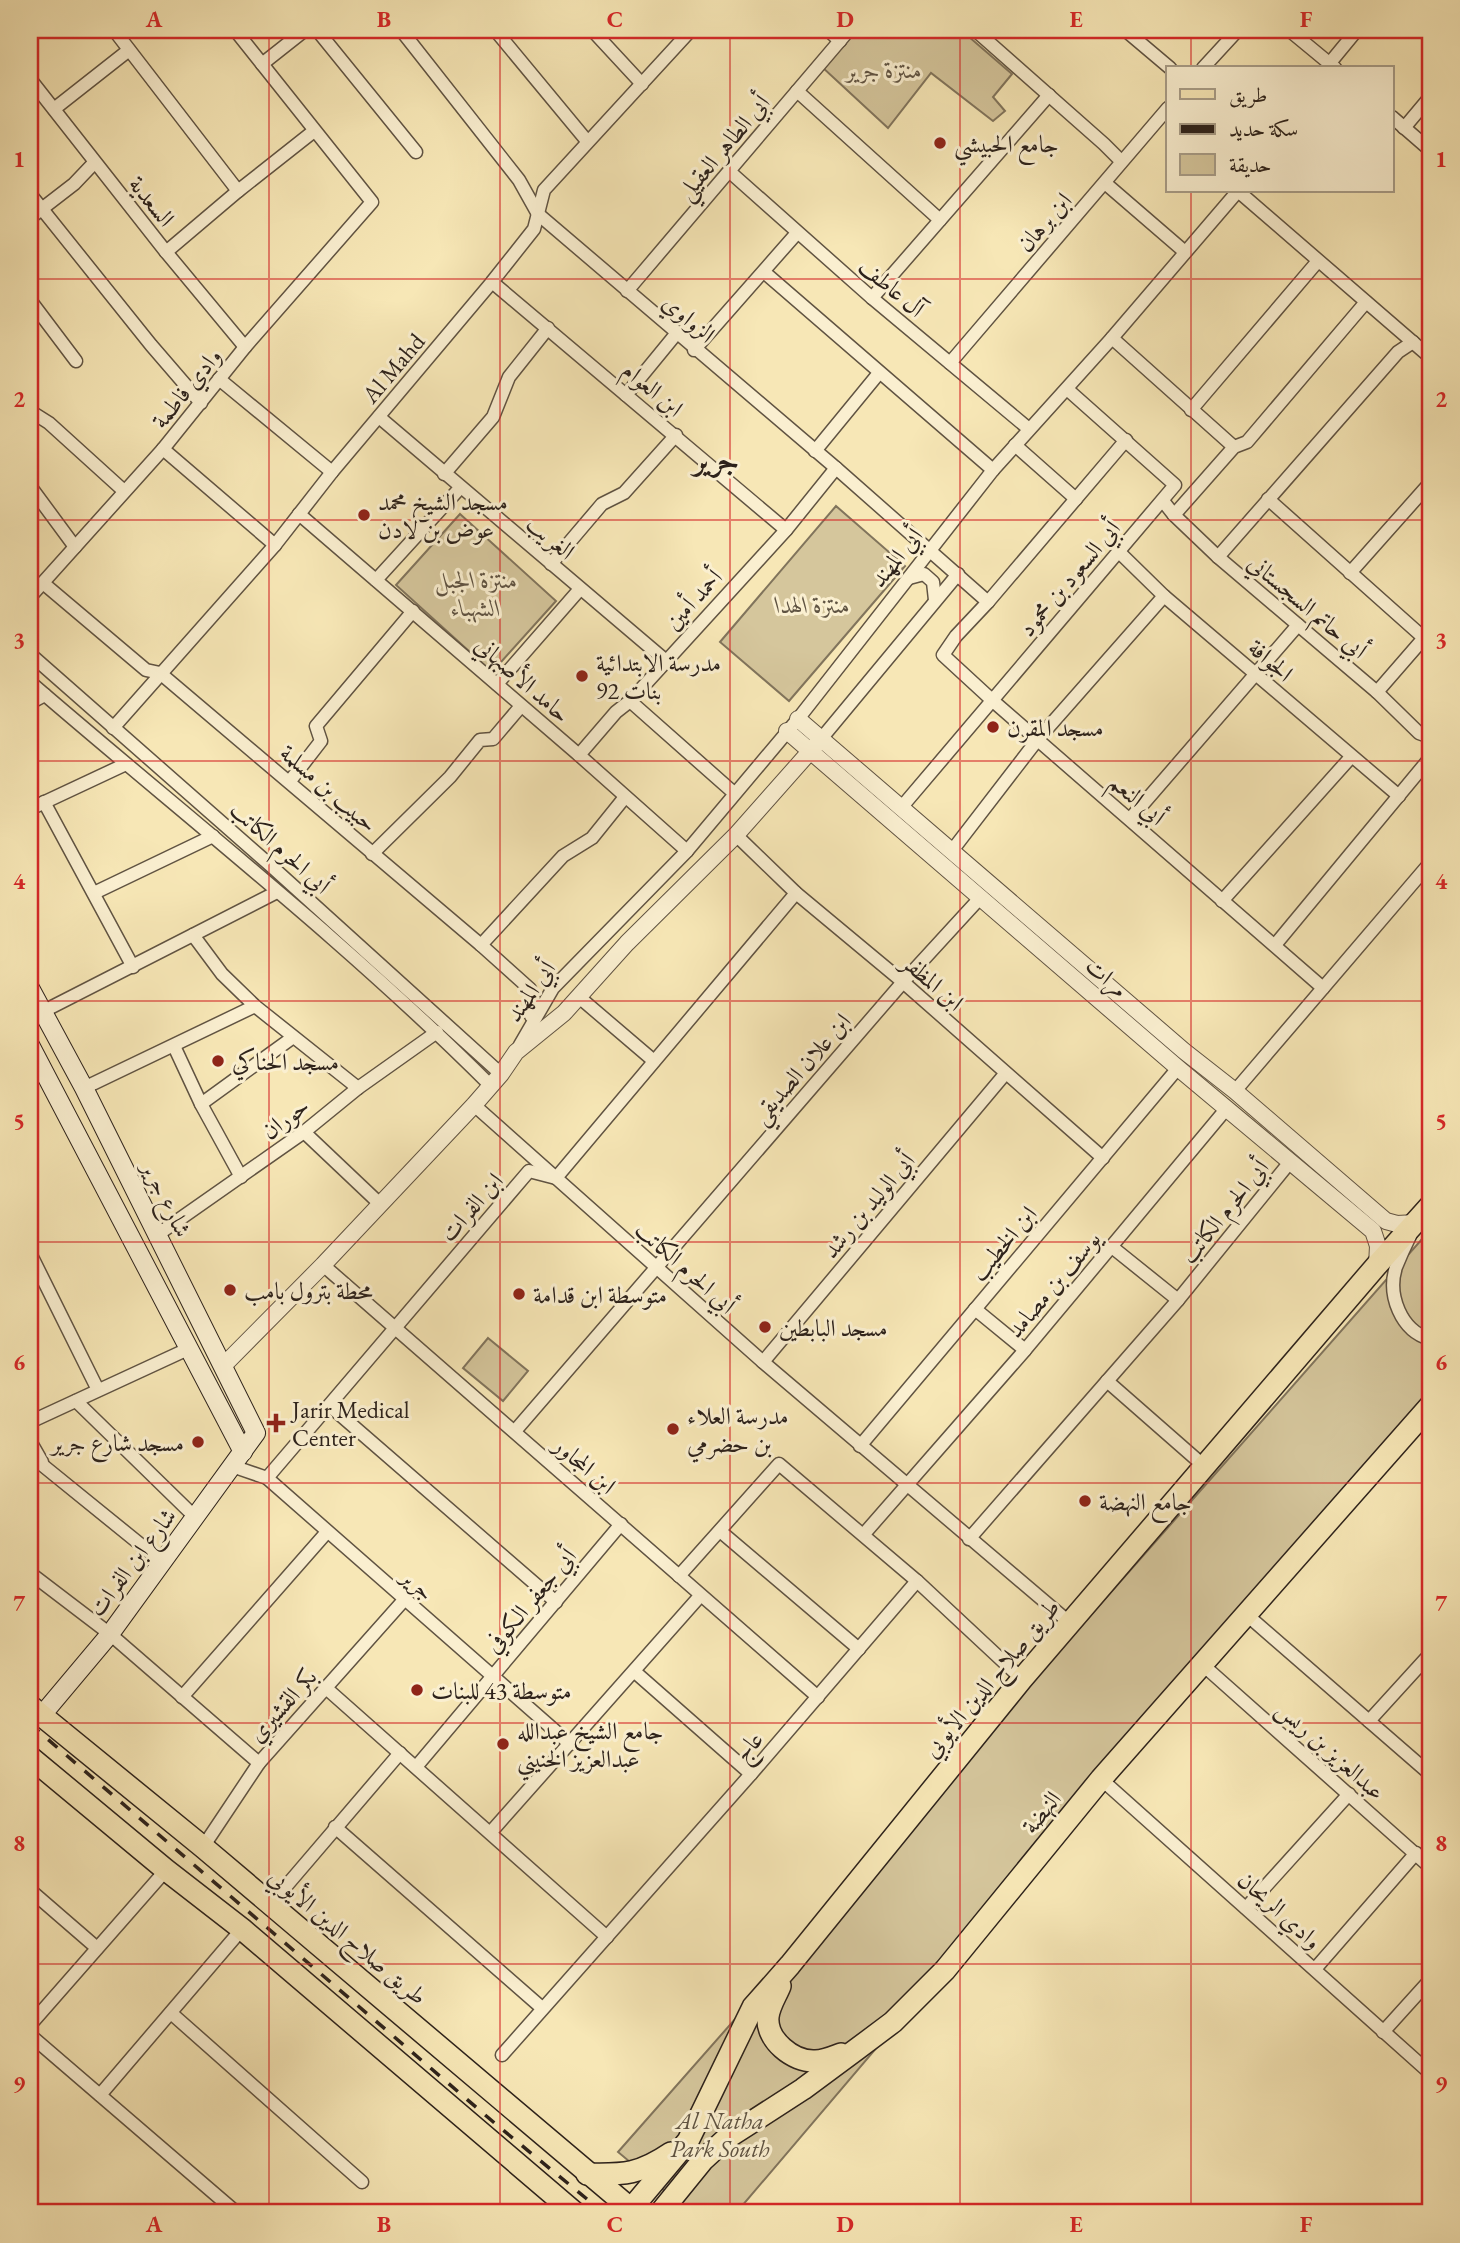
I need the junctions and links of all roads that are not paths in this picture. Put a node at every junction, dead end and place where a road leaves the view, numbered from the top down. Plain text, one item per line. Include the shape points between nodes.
1 (114, 30) edge
2 (235, 30) edge
3 (305, 30) edge
4 (401, 30) edge
5 (495, 30) edge
6 (592, 30) edge
7 (691, 30) edge
8 (828, 30) edge
9 (849, 30) edge
10 (975, 30) edge
11 (1125, 30) edge
12 (1238, 30) edge
13 (1289, 30) edge
14 (1357, 30) edge
15 (319, 31) edge
16 (840, 41) junction
17 (129, 50) junction
18 (262, 64) junction
19 (1168, 66) edge
20 (1205, 66) edge
21 (1332, 66) edge
22 (30, 79) edge
23 (642, 83) junction
24 (797, 91) junction
25 (1049, 95) junction
26 (1430, 97) edge
27 (54, 109) junction
28 (1166, 110) edge
29 (1394, 119) edge
30 (1404, 128) junction
31 (314, 131) junction
32 (587, 141) junction
33 (1430, 150) edge
34 (416, 152) dead end
35 (1121, 161) junction
36 (94, 163) junction
37 (730, 172) junction
38 (1105, 183) junction
39 (238, 191) junction
40 (1237, 192) edge
41 (1239, 192) edge
42 (30, 194) edge
43 (42, 209) junction
44 (538, 214) junction
45 (30, 218) edge
46 (940, 220) junction
47 (797, 233) junction
48 (166, 252) junction
49 (1185, 252) junction
50 (1318, 261) junction
51 (764, 272) junction
52 (492, 282) junction
53 (627, 291) junction
54 (873, 298) junction
55 (30, 300) edge
56 (1366, 302) junction
57 (548, 328) junction
58 (676, 334) junction
59 (1112, 338) junction
60 (1413, 342) junction
61 (245, 347) junction
62 (695, 350) junction
63 (1430, 357) edge
64 (76, 361) dead end
65 (950, 363) junction
66 (879, 373) junction
67 (219, 379) junction
68 (1067, 389) junction
69 (626, 395) junction
70 (201, 403) junction
71 (1191, 410) junction
72 (31, 415) edge
73 (379, 417) junction
74 (1029, 429) junction
75 (676, 435) junction
76 (1126, 440) junction
77 (1015, 445) junction
78 (1234, 447) junction
79 (163, 449) junction
80 (815, 451) junction
81 (836, 468) junction
82 (993, 471) junction
83 (332, 472) junction
84 (444, 474) junction
85 (1430, 484) edge
86 (30, 486) edge
87 (460, 488) junction
88 (124, 491) junction
89 (1076, 499) junction
90 (1268, 499) junction
91 (1163, 501) junction
92 (299, 514) junction
93 (1174, 515) junction
94 (786, 530) junction
95 (275, 545) junction
96 (75, 547) junction
97 (931, 551) junction
98 (1118, 551) junction
99 (1218, 557) junction
100 (551, 564) junction
101 (1350, 573) junction
102 (958, 574) junction
103 (908, 578) junction
104 (376, 580) junction
105 (43, 583) junction
106 (580, 589) junction
107 (1164, 596) junction
108 (30, 597) edge
109 (934, 600) junction
110 (988, 602) junction
111 (413, 611) junction
112 (1298, 625) junction
113 (1427, 634) edge
114 (30, 654) edge
115 (665, 660) junction
116 (160, 673) junction
117 (1256, 675) junction
118 (30, 682) edge
119 (497, 684) junction
120 (1377, 692) junction
121 (45, 695) junction
122 (630, 701) junction
123 (993, 701) junction
124 (30, 703) edge
125 (521, 705) junction
126 (793, 725) junction
127 (113, 728) junction
128 (1430, 737) edge
129 (1038, 739) junction
130 (816, 745) junction
131 (579, 755) junction
132 (1350, 757) junction
133 (1430, 758) edge
134 (126, 764) junction
135 (845, 769) junction
136 (290, 781) junction
137 (734, 793) junction
138 (1399, 796) junction
139 (625, 797) junction
140 (44, 802) junction
141 (30, 809) edge
142 (901, 809) junction
143 (1130, 819) junction
144 (212, 835) junction
145 (736, 835) junction
146 (687, 851) junction
147 (951, 852) junction
148 (372, 854) junction
149 (1430, 863) edge
150 (278, 892) junction
151 (94, 893) junction
152 (796, 894) junction
153 (980, 898) junction
154 (1222, 901) junction
155 (194, 935) junction
156 (1275, 944) junction
157 (481, 945) junction
158 (133, 967) junction
159 (903, 982) junction
160 (30, 988) edge
161 (1324, 988) junction
162 (579, 997) junction
163 (255, 1006) junction
164 (42, 1012) junction
165 (437, 1032) junction
166 (292, 1038) junction
167 (30, 1045) edge
168 (174, 1046) junction
169 (516, 1052) junction
170 (654, 1061) junction
171 (1178, 1068) junction
172 (1005, 1074) junction
173 (496, 1079) junction
174 (84, 1088) junction
175 (358, 1088) junction
176 (1235, 1091) junction
177 (201, 1104) junction
178 (474, 1105) junction
179 (1227, 1108) junction
180 (304, 1132) junction
181 (1103, 1158) junction
182 (1290, 1163) junction
183 (241, 1177) junction
184 (556, 1178) junction
185 (1362, 1200) junction
186 (380, 1204) junction
187 (1430, 1206) edge
188 (1353, 1215) junction
189 (1415, 1223) junction
190 (157, 1235) junction
191 (1112, 1247) junction
192 (30, 1254) edge
193 (323, 1265) junction
194 (1377, 1265) junction
195 (656, 1268) junction
196 (1178, 1300) junction
197 (975, 1309) junction
198 (396, 1327) junction
199 (1430, 1339) edge
200 (188, 1349) junction
201 (1025, 1350) junction
202 (763, 1362) junction
203 (223, 1366) junction
204 (1107, 1381) junction
205 (98, 1390) junction
206 (76, 1401) junction
207 (330, 1406) junction
208 (1430, 1406) edge
209 (30, 1422) edge
210 (515, 1431) junction
211 (256, 1433) joint
212 (30, 1441) edge
213 (860, 1446) junction
214 (30, 1455) edge
215 (237, 1459) junction
216 (44, 1466) junction
217 (1204, 1466) junction
218 (267, 1478) junction
219 (909, 1485) junction
220 (196, 1518) junction
221 (621, 1524) junction
222 (720, 1531) junction
223 (327, 1532) junction
224 (864, 1534) junction
225 (969, 1539) junction
226 (162, 1562) junction
227 (30, 1573) edge
228 (679, 1576) junction
229 (917, 1581) junction
230 (700, 1596) junction
231 (404, 1600) junction
232 (556, 1602) junction
233 (1247, 1615) junction
234 (1070, 1623) junction
235 (110, 1634) junction
236 (859, 1649) junction
237 (1430, 1654) edge
238 (1203, 1664) junction
239 (635, 1672) junction
240 (493, 1676) junction
241 (1022, 1679) junction
242 (326, 1688) junction
243 (818, 1697) junction
244 (182, 1698) junction
245 (36, 1711) edge
246 (1369, 1721) junction
247 (570, 1744) junction
248 (400, 1753) junction
249 (30, 1757) edge
250 (260, 1762) junction
251 (416, 1767) junction
252 (751, 1774) junction
253 (1430, 1774) edge
254 (1101, 1779) junction
255 (1349, 1794) junction
256 (335, 1827) junction
257 (491, 1832) junction
258 (203, 1847) junction
259 (1416, 1853) junction
260 (1430, 1867) edge
261 (166, 1870) junction
262 (30, 1890) edge
263 (271, 1905) junction
264 (1246, 1908) junction
265 (242, 1929) junction
266 (607, 1937) junction
267 (97, 1948) junction
268 (790, 1965) junction
269 (1315, 1969) junction
270 (1430, 1980) edge
271 (542, 2008) junction
272 (171, 2013) junction
273 (30, 2025) edge
274 (1383, 2032) junction
275 (30, 2035) edge
276 (857, 2049) junction
277 (502, 2055) dead end
278 (1430, 2073) edge
279 (100, 2095) junction
280 (688, 2141) junction
281 (694, 2172) junction
282 (587, 2174) junction
283 (362, 2182) dead end
284 (631, 2212) edge
285 (237, 2213) edge
286 (575, 2213) edge
287 (660, 2213) edge
288 (681, 2213) edge

1 - 17 street
2 - 18 street
3 - 18 street
4 - 44 street, الزواوي via 519,180
5 - 32 street
6 - 23 street
7 - 23 street, Al Mahd
8 - 16 street
9 - 16 street, أبي الطاهر العقيلي
10 - 25 street
11 - 19 street
12 - 20 street
13 - 21 street
14 - 21 street
15 - 34 street
16 - 24 street, أبي الطاهر العقيلي
17 - 27 street
17 - 39 street
18 - 31 street
22 - 27 street, السعدية
23 - 32 street, Al Mahd
24 - 37 street, أبي الطاهر العقيلي
24 - 46 street
25 - 35 street
25 - 46 street
26 - 30 street
27 - 36 street, السعدية
28 - 35 street, ابن برهان
29 - 30 street
30 - 33 street
31 - 39 street
31 - 61 street, وادي فاطمة via 372,202
32 - 44 street, Al Mahd via 544,190
35 - 38 street, ابن برهان
36 - 43 street
36 - 48 street, السعدية
37 - 47 street, آل عاطف
37 - 53 street, أبي الطاهر العقيلي
38 - 49 street
38 - 65 street, ابن برهان
39 - 48 street
40 - 49 street, أبي المهند
41 - 50 street
42 - 43 street
43 - 45 street
43 - 70 street
44 - 52 street, Al Mahd via 534,229
44 - 53 street, الزواوي
46 - 54 street
47 - 51 street
47 - 54 street, آل عاطف
48 - 61 street, السعدية
49 - 59 street, أبي المهند
50 - 56 street
50 - 71 street
51 - 62 street
51 - 66 street
52 - 57 street, ابن العوام
52 - 73 street, Al Mahd
53 - 58 street, الزواوي
54 - 65 street, آل عاطف
55 - 64 street
56 - 60 street
56 - 78 street via 1247,442
57 - 69 street, ابن العوام
57 - 84 street via 509,377 493,417
58 - 62 street, الزواوي
58 - 69 street
59 - 68 street, أبي المهند
59 - 71 street
60 - 63 street
60 - 90 street via 1398,352
61 - 67 street, وادي فاطمة
62 - 80 street, الزواوي
65 - 74 street, آل عاطف
66 - 80 street
66 - 82 street
67 - 70 street, وادي فاطمة
67 - 83 street
68 - 74 street, أبي المهند
68 - 76 street
69 - 75 street, ابن العوام
70 - 79 street, وادي فاطمة
71 - 78 street
72 - 88 street via 49,424
73 - 83 street, Al Mahd
73 - 84 street, الغريب
74 - 77 street, أبي المهند
75 - 94 street, ابن العوام
75 - 100 street via 624,494 602,504
76 - 89 street
76 - 91 street via 1175,485
77 - 82 street, أبي المهند
77 - 89 street
78 - 93 street
79 - 88 street, وادي فاطمة
79 - 95 street
80 - 81 street, الزواوي
81 - 94 street, أحمد أمين
81 - 97 street, الزواوي
82 - 97 street, أبي المهند
83 - 92 street, Al Mahd
84 - 87 street, الغريب
85 - 101 street
86 - 96 street
87 - 100 street, الغريب
87 - 104 street
88 - 96 street, وادي فاطمة
89 - 110 street
90 - 99 street
90 - 101 street
91 - 93 street, أبي حاتم السجستاني
91 - 98 street, أبي السعود بن محمود
92 - 95 street, Al Mahd
92 - 104 street, حامد الأصبهاني
93 - 99 street, أبي حاتم السجستاني
94 - 115 street, أحمد أمين
95 - 116 street, Al Mahd
96 - 105 street, وادي فاطمة
97 - 102 street, الزواوي
97 - 103 street, أبي المهند
98 - 107 street, الجوافة
98 - 123 street, أبي السعود بن محمود
99 - 112 street, أبي حاتم السجستاني
100 - 106 street, الغريب
101 - 113 street
102 - 109 street, أبي المهند
102 - 110 street, الزواوي
103 - 109 street via 924,574 933,582
103 - 126 street, أبي المهند
104 - 111 street, حامد الأصبهاني
105 - 108 street, وادي فاطمة
105 - 116 street, حبيب بن مسلمة via 146,670
106 - 115 street, الغريب
106 - 119 street
107 - 117 street, الجوافة
107 - 129 street
109 - 130 street, أبي المهند
110 - 123 street, أبي النعم via 943,655
111 - 119 street, حامد الأصبهاني
111 - 136 street via 316,726 321,741
112 - 117 street
112 - 120 street, أبي حاتم السجستاني
113 - 120 street
114 - 127 street, أبي الحرم الكاتب
115 - 122 street, أحمد أمين
116 - 127 street, Al Mahd
116 - 136 street, حبيب بن مسلمة
117 - 132 street, الجوافة
117 - 143 street
118 - 121 street, أبي الحرم الكاتب
119 - 125 street, حامد الأصبهاني
120 - 128 street, أبي حاتم السجستاني via 1419,733
121 - 124 street
121 - 134 street, أبي الحرم الكاتب
122 - 131 street, أحمد أمين
122 - 137 street
123 - 129 street, أبي النعم
123 - 142 street, أبي السعود بن محمود
125 - 131 street, حامد الأصبهاني
125 - 148 street via 493,739 480,740 450,777
126 - 130 street, مرات
126 - 137 street, أبي المهند
127 - 173 street, أبي الحرم الكاتب via 270,864
129 - 143 street, أبي النعم
129 - 147 street
130 - 135 street, مرات
130 - 145 street, أبي المهند
131 - 139 street, حامد الأصبهاني
132 - 138 street, الجوافة
132 - 154 street
133 - 138 street
134 - 140 street
134 - 144 street, أبي الحرم الكاتب
135 - 142 street, مرات
135 - 153 street, مرات
136 - 148 street, حبيب بن مسلمة
137 - 146 street, أبي المهند
138 - 156 street
139 - 146 street, حامد الأصبهاني
139 - 157 street via 592,838 563,856
140 - 141 street
140 - 151 street
142 - 147 street, مرات
143 - 154 street, أبي النعم
144 - 150 street, أبي الحرم الكاتب
144 - 151 street
145 - 152 street, ابن المظفر
145 - 162 street, أبي المهند
146 - 169 street, أبي المهند via 553,988
147 - 176 street, مرات
148 - 157 street, حبيب بن مسلمة
149 - 161 street
150 - 155 street
150 - 165 street, أبي الحرم الكاتب
151 - 158 street
152 - 159 street, ابن المظفر
152 - 170 street
153 - 159 street, ابن علان الصديقي
153 - 171 street, مرات
154 - 156 street, أبي النعم
155 - 158 street
155 - 163 street via 222,974
156 - 161 street, أبي النعم
157 - 169 street, حبيب بن مسلمة via 530,989 536,1006
158 - 164 street
159 - 172 street, ابن المظفر
159 - 195 street, ابن علان الصديقي
160 - 164 main road, شارع جرير
161 - 176 street
162 - 169 street, أبي المهند
162 - 170 street
163 - 166 street
163 - 168 street
164 - 174 main road, شارع جرير
165 - 173 street, أبي الحرم الكاتب
165 - 175 street, حوران
166 - 175 street
166 - 177 street
167 - 200 main road, شارع جرير
168 - 174 street
168 - 177 street
169 - 173 street, أبي المهند
170 - 184 street
171 - 179 street, مرات
171 - 181 street, ابن الخطيب
172 - 181 street, ابن المظفر
172 - 202 street, أبي الوليد بن رشد
173 - 178 street, أبي المهند
174 - 190 main road, شارع جرير
175 - 180 street, حوران
176 - 185 street, مرات
177 - 183 street
178 - 184 street, أبي الحرم الكاتب
178 - 186 street, أبي المهند
179 - 182 street, مرات
179 - 191 street, يوسف بن مصامد
180 - 183 street, حوران
180 - 186 street
181 - 197 street, ابن الخطيب
182 - 188 street, مرات
182 - 196 street, أبي الحرم الكاتب
183 - 190 street, حوران
184 - 195 street, أبي الحرم الكاتب
184 - 198 street, ابن الفرات via 529,1171
185 - 188 street via 1368,1216
185 - 189 street, مرات via 1391,1223
186 - 193 street, أبي المهند
187 - 189 main road, طريق صلاح الدين الأيوبي
188 - 194 street, مرات via 1376,1235
189 - 194 main road, طريق صلاح الدين الأيوبي
189 - 199 street via 1395,1269 1395,1301 1405,1323
190 - 203 main road, شارع جرير
191 - 196 street
191 - 201 street, يوسف بن مصامد
192 - 205 street
193 - 198 street, ابن المجاور
193 - 203 street, أبي المهند
194 - 217 main road, طريق صلاح الدين الأيوبي
195 - 202 street, أبي الحرم الكاتب
195 - 210 street, ابن علان الصديقي
196 - 204 street, أبي الحرم الكاتب
197 - 201 street
197 - 213 street, ابن الخطيب
198 - 207 street, ابن الفرات
198 - 210 street, ابن المجاور
200 - 205 street
200 - 215 main road, شارع جرير
201 - 219 street, يوسف بن مصامد
202 - 213 street, أبي الحرم الكاتب
203 - 211 main road, شارع جرير
204 - 217 street
204 - 225 street, أبي الحرم الكاتب
205 - 206 street
206 - 209 street
206 - 220 street
207 - 218 street, ابن الفرات
207 - 232 street
208 - 233 main road, النهضة
210 - 221 street, ابن المجاور
211 - 215 main road, شارع ابن الفرات
212 - 216 street
213 - 219 street, أبي الحرم الكاتب
214 - 216 street
215 - 218 street, جرير
215 - 220 main road, شارع ابن الفرات
216 - 226 street
217 - 234 main road, طريق صلاح الدين الأيوبي
218 - 223 street, جرير
219 - 224 street, يوسف بن مصامد
219 - 225 street, أبي الحرم الكاتب
220 - 226 main road, شارع ابن الفرات
221 - 228 street, ابن المجاور
221 - 232 street, أبي جعفر الكوفي
222 - 224 street via 779,1464
222 - 228 street
222 - 236 street
223 - 231 street, جرير
223 - 244 street
224 - 229 street
225 - 234 street, أبي الحرم الكاتب
226 - 235 main road, شارع ابن الفرات
227 - 235 street
228 - 230 street, ابن المجاور
229 - 236 street, عاج
229 - 241 street
230 - 239 street
230 - 243 street, ابن المجاور
231 - 240 street, جرير
231 - 242 street, بكر القشيري
232 - 240 street, أبي جعفر الكوفي
233 - 238 main road, النهضة
233 - 246 street
234 - 241 main road, طريق صلاح الدين الأيوبي
235 - 244 street
235 - 245 main road, شارع ابن الفرات
236 - 243 street, عاج
237 - 246 street
238 - 254 main road, النهضة
238 - 255 street, عبدالعزيز بن ريس
239 - 247 street
239 - 252 street
240 - 247 street, جرير
240 - 251 street, أبي جعفر الكوفي
241 - 268 main road, طريق صلاح الدين الأيوبي
242 - 248 street
242 - 250 street, بكر القشيري
243 - 252 street, عاج
244 - 250 street
245 - 258 main road, طريق صلاح الدين الأيوبي
246 - 253 street
247 - 257 street
248 - 251 street
248 - 256 street
249 - 261 main road
250 - 258 street, بكر القشيري
251 - 257 street
252 - 266 street, عاج
254 - 264 street, وادي الريحان
254 - 276 main road, النهضة via 945,1970 893,2022
255 - 259 street, عبدالعزيز بن ريس
255 - 264 street
256 - 263 street
256 - 271 street
257 - 266 street
258 - 263 main road, طريق صلاح الدين الأيوبي
259 - 260 street, عبدالعزيز بن ريس
259 - 269 street
261 - 265 main road
261 - 267 street
262 - 267 street
263 - 282 main road, طريق صلاح الدين الأيوبي
264 - 269 street, وادي الريحان
265 - 272 street
265 - 286 main road
266 - 271 street, عاج
267 - 273 street
268 - 276 main road via 768,2018 779,2045 812,2062
268 - 280 main road, طريق صلاح الدين الأيوبي via 753,2007
269 - 274 street, وادي الريحان
270 - 274 street
271 - 277 street, عاج
272 - 279 street
272 - 283 street
274 - 278 street, وادي الريحان
275 - 279 street
276 - 281 main road, النهضة via 727,2138
279 - 285 street
280 - 282 main road via 636,2172
280 - 284 main road, طريق صلاح الدين الأيوبي
281 - 287 main road, النهضة
281 - 288 main road
282 - 284 main road, طريق صلاح الدين الأيوبي

